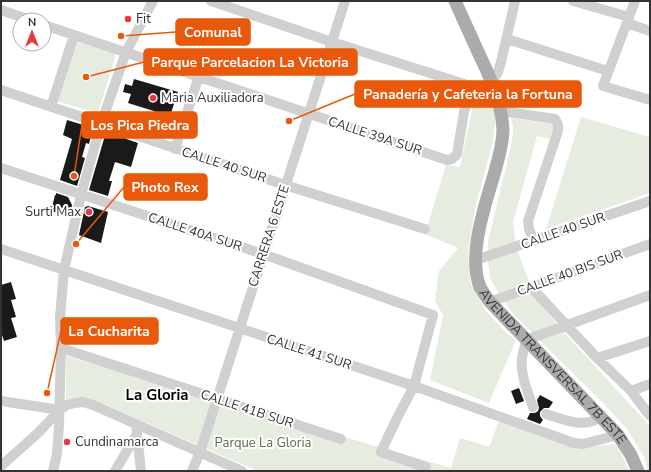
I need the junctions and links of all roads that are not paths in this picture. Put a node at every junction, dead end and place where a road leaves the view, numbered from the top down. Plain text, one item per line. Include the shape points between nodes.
1 (152, 1) edge
2 (211, 1) edge
3 (345, 1) edge
4 (455, 1) edge
5 (515, 1) edge
6 (573, 1) edge
7 (636, 1) edge
8 (1, 10) edge
9 (12, 14) edge
10 (628, 20) junction
11 (52, 28) edge
12 (650, 30) edge
13 (74, 35) junction
14 (506, 39) junction
15 (332, 42) junction
16 (126, 52) junction
17 (608, 71) junction
18 (199, 76) junction
19 (472, 86) junction
20 (494, 88) junction
21 (1, 90) edge
22 (650, 100) edge
23 (51, 107) junction
24 (501, 111) junction
25 (308, 114) junction
26 (101, 124) junction
27 (175, 149) junction
28 (1, 168) edge
29 (285, 186) junction
30 (81, 195) junction
31 (650, 201) edge
32 (425, 229) dead end
33 (534, 240) junction
34 (650, 244) edge
35 (1, 249) edge
36 (263, 254) junction
37 (476, 260) junction
38 (64, 270) junction
39 (531, 287) junction
40 (650, 295) edge
41 (490, 302) junction
42 (566, 325) junction
43 (239, 329) junction
44 (526, 340) junction
45 (650, 341) edge
46 (61, 348) junction
47 (597, 358) junction
48 (650, 384) edge
49 (414, 386) junction
50 (631, 391) junction
51 (217, 399) junction
52 (1, 401) edge
53 (533, 407) dead end
54 (60, 410) junction
55 (546, 414) dead end
56 (650, 416) edge
57 (601, 418) junction
58 (136, 429) junction
59 (618, 435) junction
60 (341, 439) dead end
61 (200, 452) junction
62 (1, 466) edge
63 (426, 467) dead end
64 (53, 471) edge
65 (115, 471) edge
66 (141, 471) edge
67 (192, 471) edge
68 (242, 471) edge
69 (638, 471) edge

1 - 16 street
2 - 15 street
3 - 15 street, CARRERA 6 ESTE
4 - 20 main road, AVENIDA TRANSVERSAL 7B ESTE
5 - 14 street
6 - 10 street
7 - 10 street
8 - 9 street
10 - 12 street
10 - 17 street
11 - 13 street, CALLE 39A SUR
13 - 16 street, CALLE 39A SUR
13 - 23 street
14 - 17 street
14 - 20 street
15 - 19 street
15 - 25 street, CARRERA 6 ESTE
16 - 18 street, CALLE 39A SUR
16 - 26 street
17 - 22 street via 603,86
18 - 25 street, CALLE 39A SUR
18 - 27 street
19 - 20 street
19 - 25 street, CALLE 39A SUR via 455,158 451,160
20 - 24 main road, AVENIDA TRANSVERSAL 7B ESTE
21 - 23 street, CALLE 40 SUR
23 - 26 street, CALLE 40 SUR
24 - 33 street via 555,120 558,123 558,131 528,221
24 - 37 main road, AVENIDA TRANSVERSAL 7B ESTE via 502,141 478,230
25 - 29 street, CARRERA 6 ESTE
26 - 27 street, CALLE 40 SUR
26 - 30 street
27 - 29 street, CALLE 40 SUR
28 - 30 street, CALLE 40A SUR
29 - 32 street, CALLE 40 SUR
29 - 36 street, CARRERA 6 ESTE
30 - 36 street, CALLE 40A SUR
30 - 38 street
31 - 33 street, CALLE 40 SUR
33 - 37 street, CALLE 40 SUR
34 - 39 street, CALLE 40 BIS SUR
35 - 38 street, CALLE 41 SUR
36 - 43 street, CARRERA 6 ESTE
36 - 49 street, CALLE 40A SUR via 433,315
37 - 41 main road, AVENIDA TRANSVERSAL 7B ESTE via 480,287
38 - 43 street, CALLE 41 SUR
38 - 46 street via 60,317
39 - 41 street, CALLE 40 BIS SUR
39 - 42 street
40 - 42 street
41 - 44 main road, AVENIDA TRANSVERSAL 7B ESTE
42 - 44 street
42 - 47 street
43 - 49 street, CALLE 41 SUR
43 - 51 street, CARRERA 6 ESTE
44 - 53 street via 522,372
44 - 57 main road, AVENIDA TRANSVERSAL 7B ESTE
45 - 47 street
46 - 51 street, CALLE 41B SUR
46 - 54 street
47 - 50 street
48 - 50 street
49 - 59 street, CALLE 41 SUR via 574,443 583,444
49 - 63 street via 381,452
50 - 56 street
51 - 60 street, CALLE 41B SUR
51 - 61 street, CARRERA 6 ESTE
52 - 54 street
54 - 58 street via 67,405 83,402
54 - 62 street
54 - 64 street via 57,454
55 - 57 street via 579,423
57 - 59 main road, AVENIDA TRANSVERSAL 7B ESTE
58 - 61 street
58 - 65 street
58 - 66 street
59 - 69 main road, AVENIDA TRANSVERSAL 7B ESTE
61 - 67 street, CARRERA 6 ESTE
61 - 68 street

